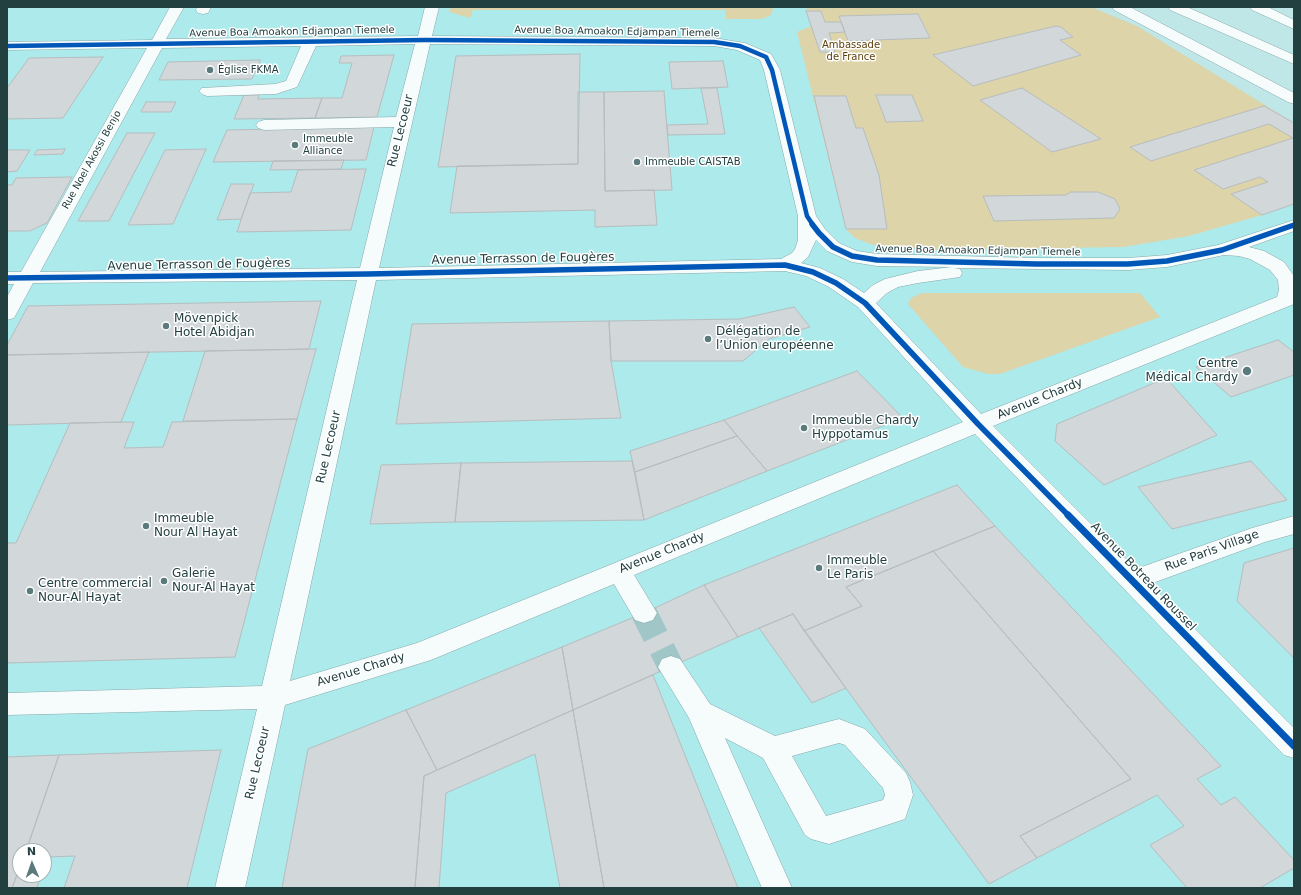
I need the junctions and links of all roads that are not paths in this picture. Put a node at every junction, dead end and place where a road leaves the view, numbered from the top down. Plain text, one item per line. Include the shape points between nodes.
1 (177, 7) edge
2 (432, 7) edge
3 (1119, 7) edge
4 (1175, 7) edge
5 (1257, 7) edge
6 (1286, 7) edge
7 (1294, 10) edge
8 (1294, 25) edge
9 (425, 40) junction
10 (15, 42) edge
11 (310, 42) junction
12 (155, 44) junction
13 (1294, 60) edge
14 (207, 91) dead end
15 (1294, 99) edge
16 (403, 122) junction
17 (264, 125) dead end
18 (807, 216) junction
19 (1294, 225) edge
20 (1222, 250) junction
21 (1036, 264) junction
22 (785, 265) junction
23 (368, 274) junction
24 (7, 278) edge
25 (28, 278) junction
26 (1290, 299) edge
27 (865, 303) junction
28 (7, 314) edge
29 (978, 424) junction
30 (1294, 525) edge
31 (620, 571) junction
32 (1131, 581) junction
33 (644, 612) tunnel mouth
34 (671, 667) tunnel mouth
35 (272, 697) junction
36 (7, 704) edge
37 (700, 712) junction
38 (1294, 746) edge
39 (773, 749) dead end
40 (230, 888) edge
41 (777, 888) edge

1 - 12 main road, Rue Noel Akossi Benjo
2 - 9 main road, Rue Lecoeur
3 - 15 main road
4 - 13 main road
5 - 8 main road
6 - 7 main road
9 - 11 main road, Avenue Boa Amoakon Edjampan Tiemele
9 - 16 main road, Rue Lecoeur
9 - 18 main road, Avenue Boa Amoakon Edjampan Tiemele via 714,42 740,46 766,57 772,70
10 - 12 main road, Avenue Boa Amoakon Edjampan Tiemele
11 - 12 main road, Avenue Boa Amoakon Edjampan Tiemele
11 - 14 main road via 292,84 276,89
12 - 25 main road, Rue Noel Akossi Benjo
16 - 17 main road
16 - 23 main road, Rue Lecoeur
18 - 21 main road, Avenue Boa Amoakon Edjampan Tiemele via 832,246 852,256 877,260
18 - 22 main road via 807,240 804,249 799,257
19 - 20 main road, Avenue Boa Amoakon Edjampan Tiemele
20 - 21 main road, Avenue Boa Amoakon Edjampan Tiemele via 1167,261 1128,264
20 - 26 main road via 1240,250 1257,255 1277,266 1287,280
21 - 27 main road via 898,281 880,289
22 - 23 main road, Avenue Terrasson de Fougères
22 - 27 main road, Avenue Terrasson de Fougères via 813,272 836,283
23 - 25 main road, Avenue Terrasson de Fougères
23 - 35 main road, Rue Lecoeur
24 - 25 main road, Avenue Terrasson de Fougères
25 - 28 main road, Rue Noel Akossi Benjo
26 - 29 main road, Avenue Chardy
27 - 29 main road, Avenue Terrasson de Fougères
29 - 31 main road, Avenue Chardy
29 - 32 main road, Avenue Botreau Roussel
30 - 32 main road, Rue Paris Village via 1260,534
31 - 33 main road
31 - 35 main road, Avenue Chardy via 422,652
32 - 38 main road, Avenue Botreau Roussel
34 - 37 main road
35 - 36 main road, Avenue Chardy
35 - 40 main road, Rue Lecoeur
37 - 39 main road
37 - 41 main road

